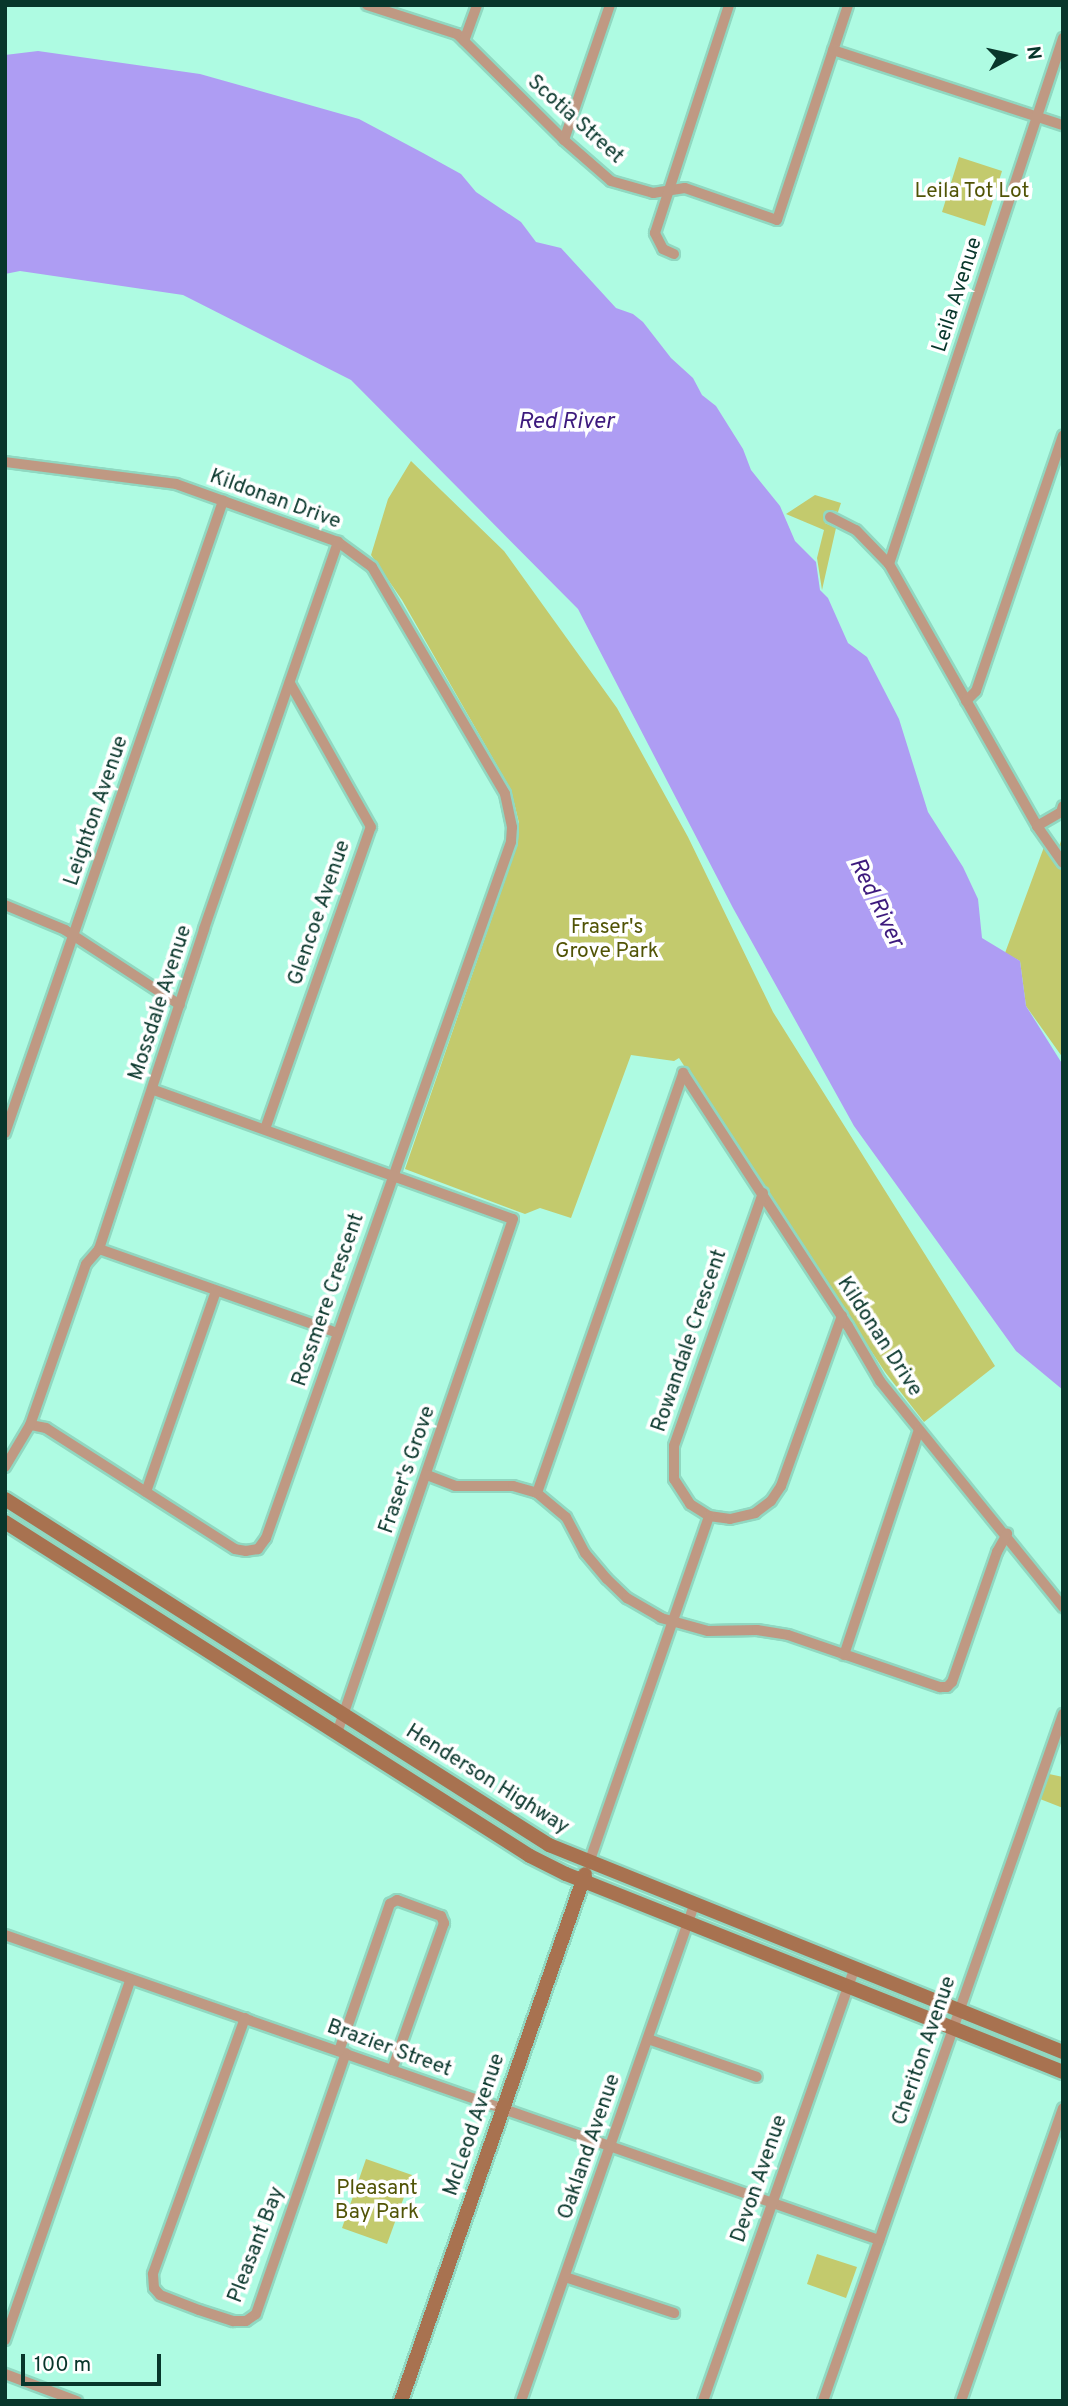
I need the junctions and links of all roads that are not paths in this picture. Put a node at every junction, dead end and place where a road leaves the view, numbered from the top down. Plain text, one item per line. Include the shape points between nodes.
1 (367, 5) edge
2 (477, 5) edge
3 (610, 5) edge
4 (729, 5) edge
5 (848, 5) edge
6 (1063, 38) edge
7 (464, 41) junction
8 (833, 50) junction
9 (1037, 116) junction
10 (1063, 125) edge
11 (564, 140) junction
12 (668, 190) junction
13 (674, 254) dead end
14 (1063, 435) edge
15 (5, 462) edge
16 (223, 501) junction
17 (830, 517) dead end
18 (338, 542) junction
19 (889, 564) junction
20 (290, 683) junction
21 (966, 701) junction
22 (1063, 806) edge
23 (511, 811) joint
24 (1037, 826) junction
25 (1063, 863) edge
26 (5, 905) edge
27 (75, 936) junction
28 (180, 1005) junction
29 (154, 1090) junction
30 (265, 1129) junction
31 (5, 1133) edge
32 (394, 1175) junction
33 (763, 1193) junction
34 (99, 1249) junction
35 (216, 1291) junction
36 (842, 1316) junction
37 (338, 1333) junction
38 (30, 1425) junction
39 (919, 1430) junction
40 (5, 1467) edge
41 (427, 1475) junction
42 (146, 1492) junction
43 (537, 1493) junction
44 (5, 1499) edge
45 (709, 1516) junction
46 (5, 1522) edge
47 (1007, 1534) junction
48 (72, 1542) junction
49 (62, 1558) junction
50 (168, 1603) junction
51 (1063, 1606) edge
52 (159, 1620) junction
53 (674, 1622) junction
54 (844, 1655) junction
55 (342, 1714) junction
56 (1063, 1714) edge
57 (337, 1733) junction
58 (478, 1801) junction
59 (459, 1812) junction
60 (589, 1863) junction
61 (583, 1880) junction
62 (694, 1905) junction
63 (688, 1923) junction
64 (5, 1935) edge
65 (854, 1969) junction
66 (131, 1979) junction
67 (848, 1986) junction
68 (958, 2010) junction
69 (246, 2018) junction
70 (952, 2029) junction
71 (648, 2039) junction
72 (342, 2052) junction
73 (1063, 2052) edge
74 (392, 2070) junction
75 (1063, 2072) edge
76 (757, 2077) dead end
77 (1063, 2108) edge
78 (502, 2110) junction
79 (609, 2148) junction
80 (773, 2201) junction
81 (880, 2240) junction
82 (565, 2277) junction
83 (674, 2313) dead end
84 (5, 2340) edge
85 (5, 2374) edge
86 (77, 2401) edge
87 (401, 2401) edge
88 (521, 2401) edge
89 (703, 2401) edge
90 (823, 2401) edge
91 (961, 2401) edge

1 - 7 street, Scotia Street via 457,34
2 - 7 street
3 - 11 street
4 - 12 street
5 - 8 street
6 - 9 street, Leila Avenue
7 - 11 street, Scotia Street
8 - 9 street
8 - 12 street, Scotia Street via 777,220 685,188
9 - 10 street
9 - 19 street, Leila Avenue
11 - 12 street, Scotia Street via 611,181 653,193
12 - 13 street via 655,233 663,249
14 - 21 street via 976,691
15 - 16 street, Kildonan Drive via 176,484
16 - 18 street, Kildonan Drive
16 - 27 street, Leighton Avenue
17 - 19 street via 856,530
18 - 20 street, Mossdale Avenue
18 - 23 street, Kildonan Drive via 372,567
19 - 21 street
20 - 28 street, Mossdale Avenue
20 - 30 street, Glencoe Avenue via 371,827
21 - 24 street
22 - 24 street via 1061,812
23 - 32 street, Rossmere Crescent via 511,842
24 - 25 street
26 - 27 street
27 - 28 street
27 - 31 street, Leighton Avenue
28 - 29 street, Mossdale Avenue
29 - 30 street
29 - 34 street, Mossdale Avenue
30 - 32 street
32 - 37 street, Rossmere Crescent
32 - 41 street, Fraser's Grove via 513,1219
33 - 36 street, Kildonan Drive
33 - 43 street, Kildonan Drive via 684,1073
33 - 45 street, Rowandale Crescent via 672,1454 676,1485 690,1504
34 - 35 street
34 - 38 street, Mossdale Avenue via 86,1265
35 - 37 street
35 - 42 street
36 - 39 street, Kildonan Drive via 880,1381
36 - 45 street via 776,1495 745,1517
37 - 42 street, Rossmere Crescent via 266,1538 258,1549 235,1549
38 - 40 street, Mossdale Avenue
38 - 42 street, Rossmere Crescent via 46,1429
39 - 47 street, Kildonan Drive
39 - 54 street
41 - 43 street via 455,1486 513,1486
41 - 55 street, Fraser's Grove
43 - 53 street via 566,1517 584,1553 627,1598
44 - 48 main road, Henderson Highway
45 - 53 street
46 - 49 main road, Henderson Highway
47 - 51 street, Kildonan Drive
47 - 54 street via 947,1687
48 - 49 main road
48 - 50 main road, Henderson Highway
49 - 52 main road, Henderson Highway
50 - 52 main road
50 - 55 main road, Henderson Highway
52 - 57 main road, Henderson Highway
53 - 54 street via 708,1631 773,1632
53 - 60 street
55 - 57 street, Fraser's Grove
55 - 58 main road, Henderson Highway
56 - 68 street, Cheriton Avenue
57 - 59 main road, Henderson Highway
58 - 59 main road
58 - 60 main road, Henderson Highway via 523,1831
59 - 61 main road, Henderson Highway via 530,1856
60 - 61 main road, McLeod Avenue
60 - 62 main road, Henderson Highway
61 - 63 main road, Henderson Highway
61 - 78 main road, McLeod Avenue
62 - 63 street, Oakland Avenue
62 - 65 main road, Henderson Highway
63 - 67 main road, Henderson Highway
63 - 71 street, Oakland Avenue
64 - 66 street, Brazier Street
65 - 67 street, Devon Avenue
65 - 68 main road, Henderson Highway
66 - 69 street, Brazier Street
66 - 84 street
67 - 70 main road, Henderson Highway
67 - 80 street, Devon Avenue
68 - 70 street, Cheriton Avenue
68 - 73 main road, Henderson Highway
69 - 72 street, Brazier Street
69 - 72 street, Pleasant Bay via 153,2274 160,2295 199,2310 233,2321 246,2321 256,2314
70 - 75 main road, Henderson Highway
70 - 81 street, Cheriton Avenue
71 - 76 street
71 - 79 street, Oakland Avenue
72 - 74 street, Brazier Street
72 - 74 street via 390,1904 397,1900 441,1916 444,1923
74 - 78 street, Brazier Street
77 - 91 street
78 - 79 street, Brazier Street
78 - 87 main road, McLeod Avenue
79 - 80 street, Brazier Street
79 - 82 street, Oakland Avenue
80 - 81 street, Brazier Street
80 - 89 street, Devon Avenue
81 - 90 street, Cheriton Avenue
82 - 83 street
82 - 88 street, Oakland Avenue
85 - 86 street

